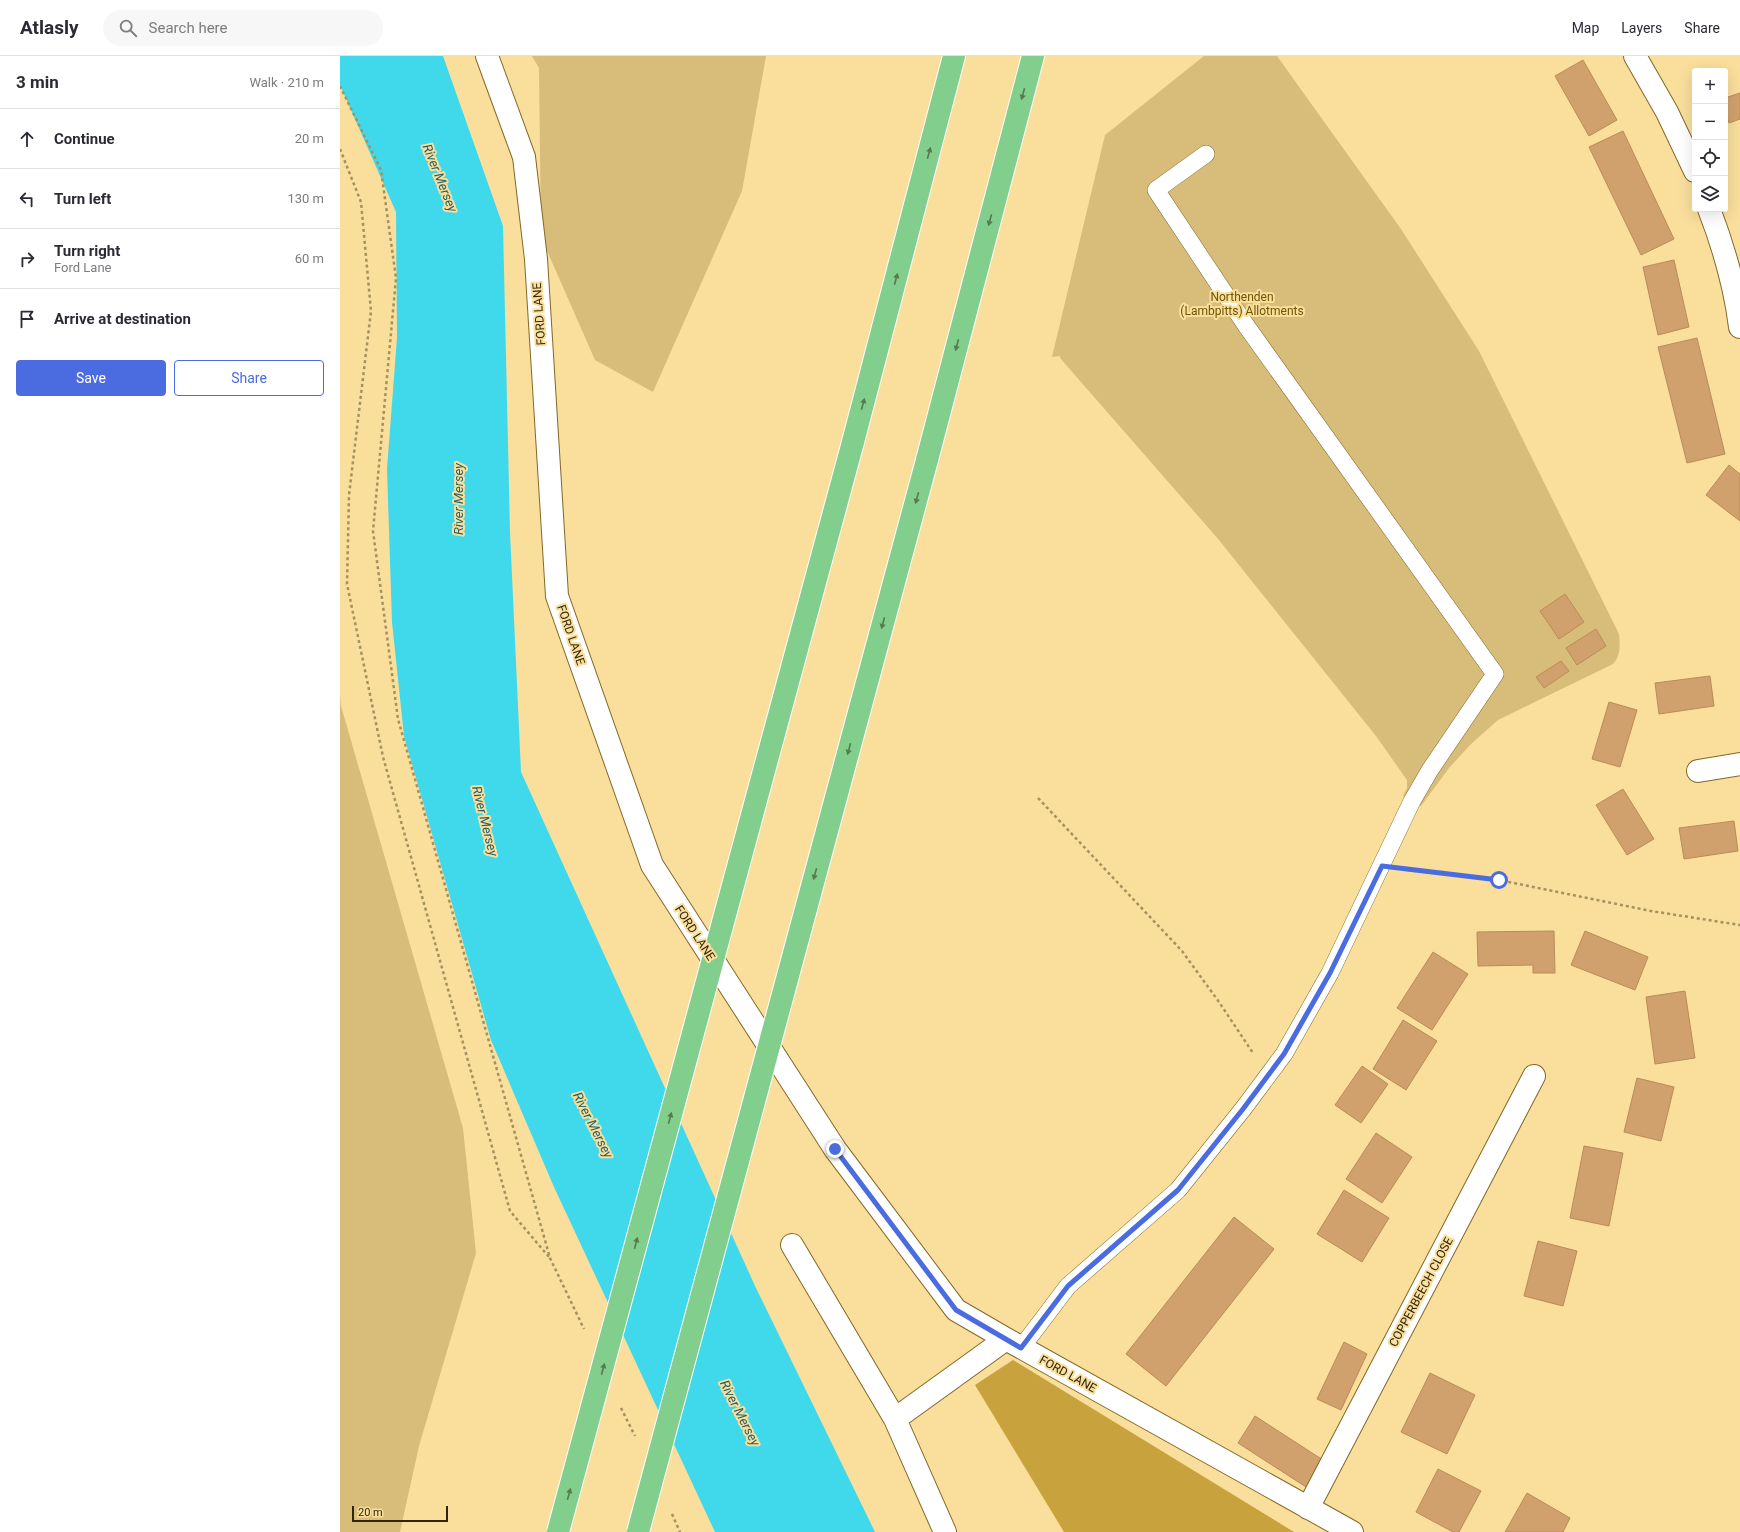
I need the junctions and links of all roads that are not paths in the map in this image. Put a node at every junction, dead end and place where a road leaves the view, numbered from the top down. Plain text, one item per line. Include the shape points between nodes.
1 (487, 56) edge
2 (954, 56) edge
3 (1033, 56) edge
4 (1635, 56) edge
5 (1206, 154) dead end
6 (1692, 165) edge
7 (1710, 212) edge
8 (1740, 327) edge
9 (1740, 764) edge
10 (1698, 771) dead end
11 (1534, 1076) dead end
12 (792, 1245) dead end
13 (1013, 1344) junction
14 (895, 1419) junction
15 (1308, 1508) junction
16 (558, 1532) edge
17 (638, 1532) edge
18 (945, 1532) edge
19 (1352, 1532) edge

1 - 13 street, FORD LANE via 524,157 536,260 557,596 652,865 844,1161 956,1310
16 -> 2 highway, bridge via 853,442
3 -> 17 highway, bridge via 927,460
4 - 6 street via 1667,112
5 - 13 lane via 1156,190 1245,324 1495,674 1412,801 1330,973 1284,1054 1178,1190 1068,1286
7 - 8 street via 1725,252
9 - 10 street
11 - 15 street, COPPERBEECH CLOSE
12 - 14 street
13 - 14 street
13 - 15 street, FORD LANE
14 - 18 street
15 - 19 street, FORD LANE

